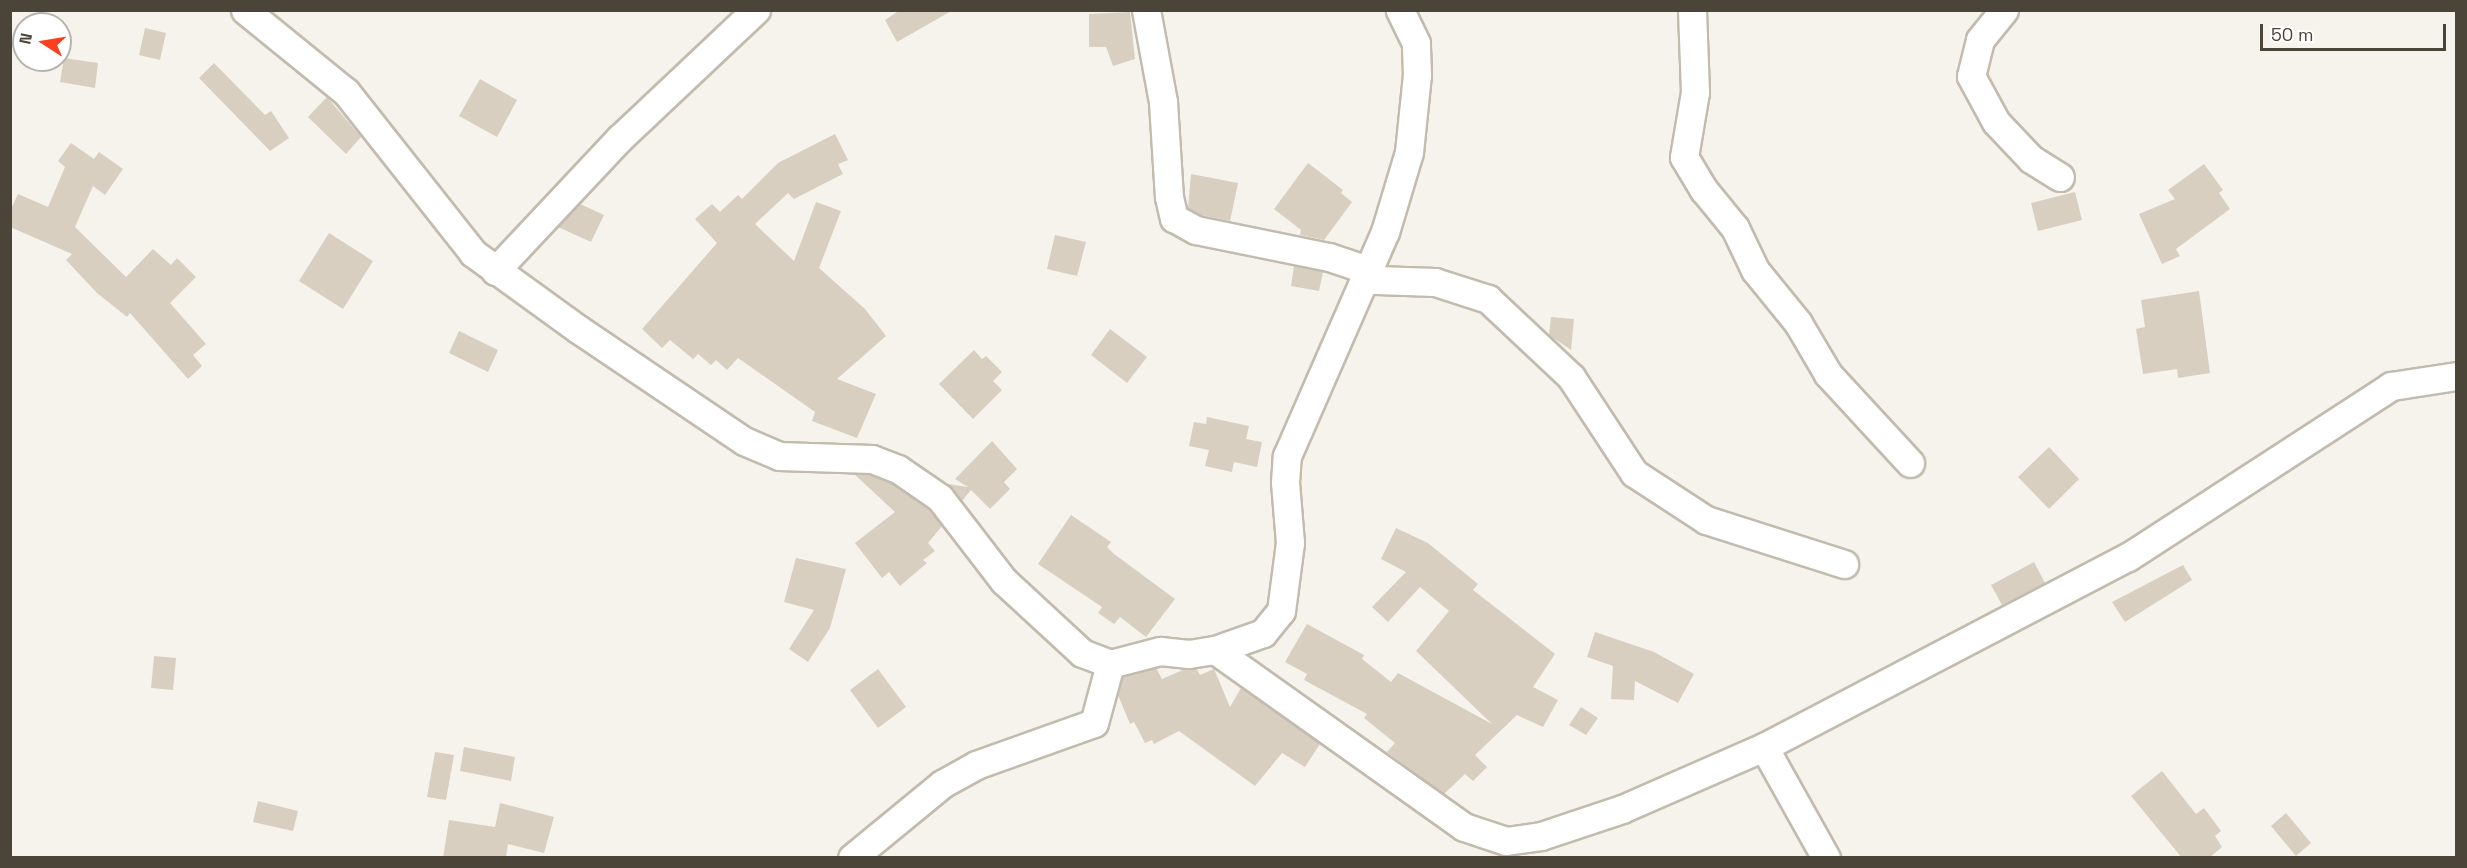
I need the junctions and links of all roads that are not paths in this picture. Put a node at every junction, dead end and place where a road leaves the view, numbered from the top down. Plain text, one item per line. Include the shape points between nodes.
1 (245, 10) edge
2 (756, 10) edge
3 (1146, 10) edge
4 (1400, 10) edge
5 (1692, 10) edge
6 (2004, 10) edge
7 (2060, 177) dead end
8 (1368, 270) junction
9 (495, 271) junction
10 (2457, 375) edge
11 (1910, 463) dead end
12 (1844, 564) dead end
13 (1215, 650) junction
14 (1110, 664) junction
15 (1764, 747) junction
16 (852, 858) edge
17 (1826, 858) edge

1 - 9 street via 346,92 473,253
2 - 9 street via 620,138
3 - 8 street via 1159,71 1174,218 1196,230 1274,243
4 - 8 street via 1416,43 1417,75 1409,152 1385,232
5 - 11 street via 1695,92 1684,157 1735,228 1755,270 1798,323 1828,374
6 - 7 street via 1980,40 1971,76 1996,122 2031,159
8 - 12 street via 1376,279 1435,282 1488,299 1571,377 1634,472 1706,520
8 - 13 street via 1287,456 1290,543 1281,610 1263,633
9 - 14 street via 744,441 779,456 872,459 923,483 940,498 1004,581 1061,637 1082,653
10 - 15 street via 2391,386 2128,557
13 - 14 street via 1189,654 1160,651
13 - 15 street via 1464,827 1506,841 1541,836 1622,810
14 - 16 street via 1094,723 967,770 942,784
15 - 17 street

